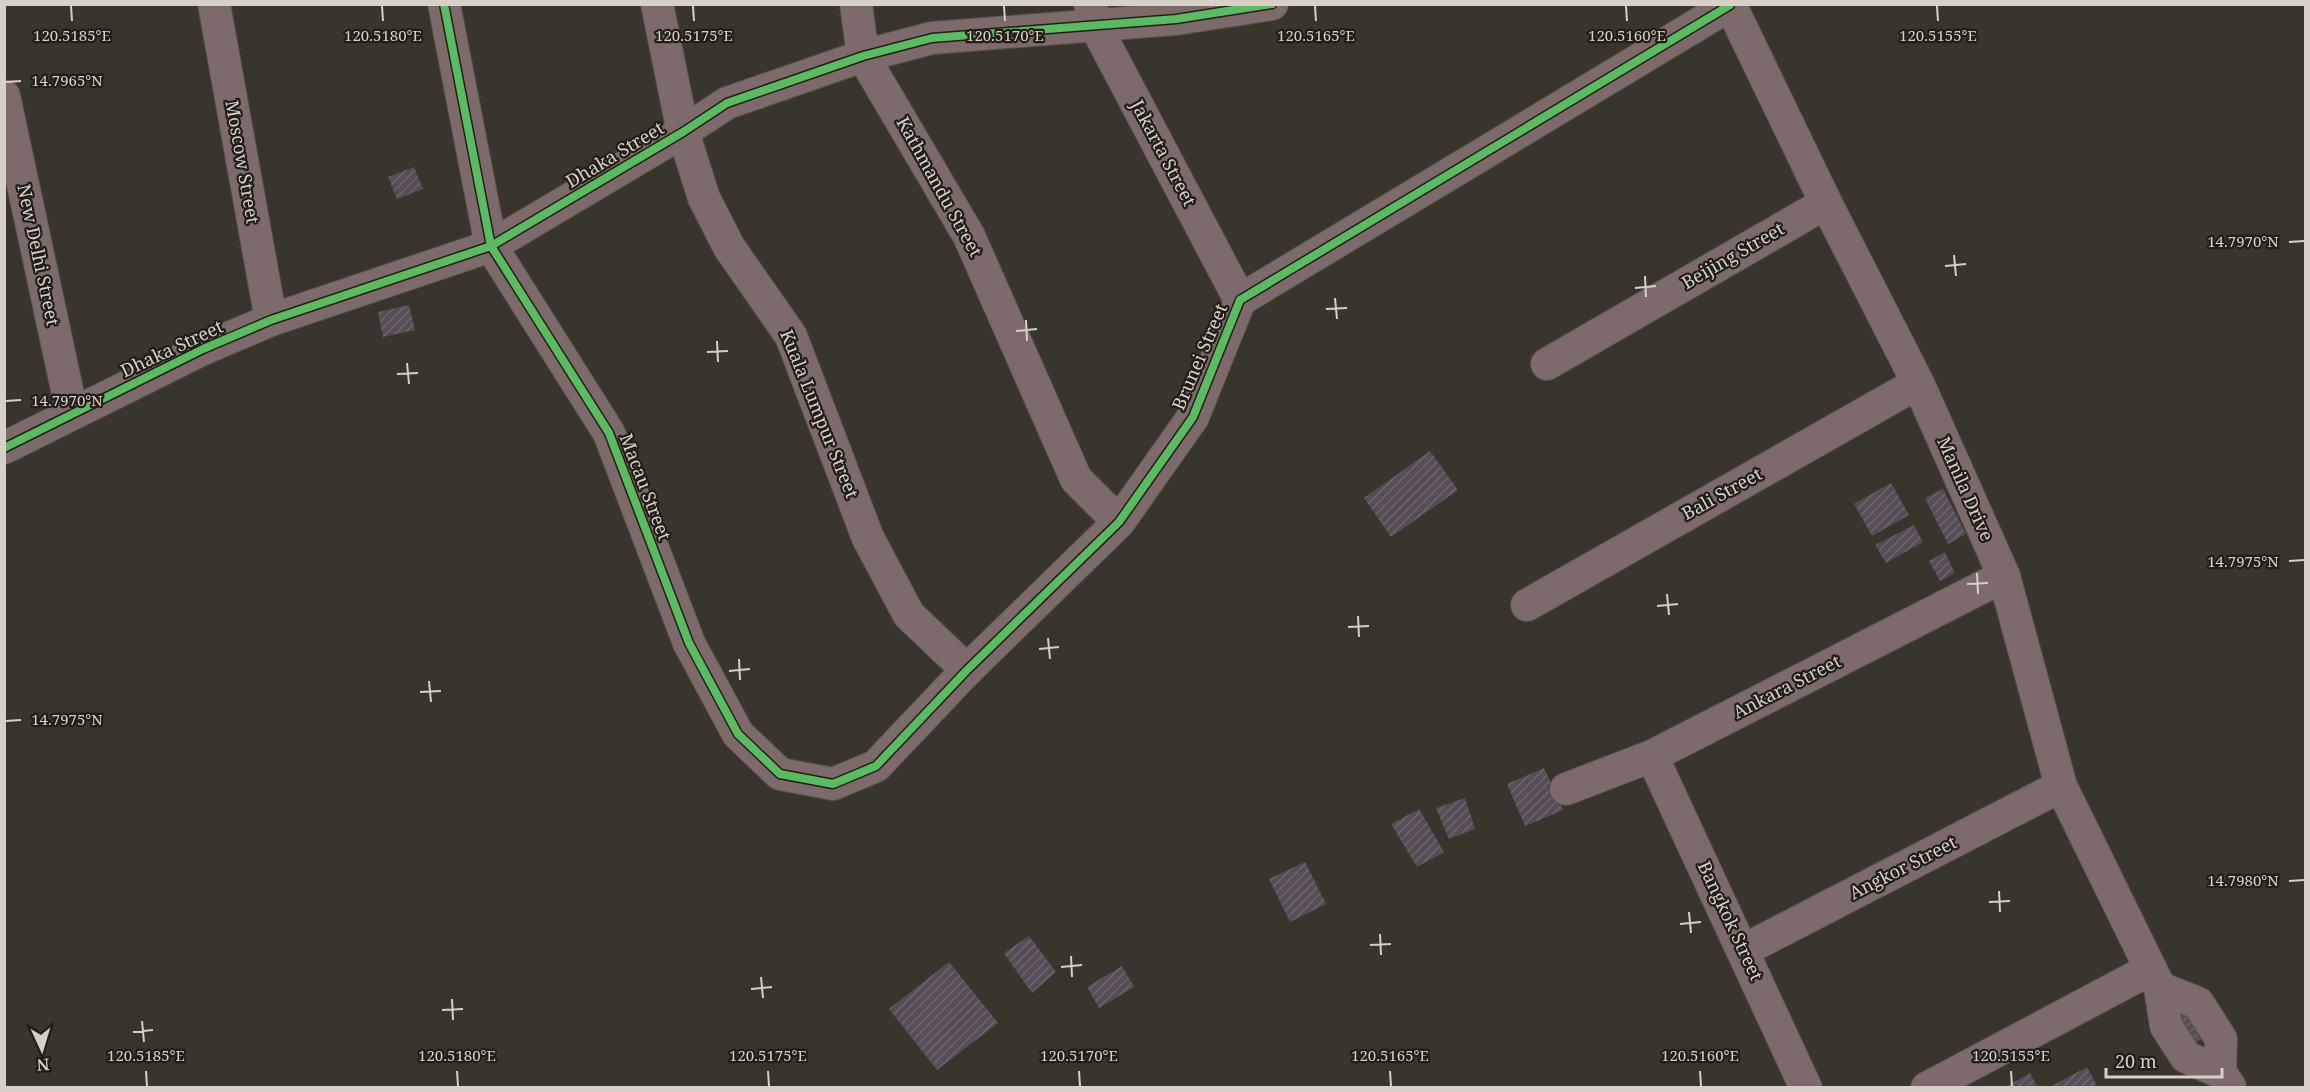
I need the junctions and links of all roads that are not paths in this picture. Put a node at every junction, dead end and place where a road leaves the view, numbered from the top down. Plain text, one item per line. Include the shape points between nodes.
1 (214, 4) edge
2 (444, 4) edge
3 (657, 4) edge
4 (856, 4) edge
5 (1272, 4) edge
6 (1730, 5) edge
7 (1093, 16) edge
8 (863, 56) junction
9 (4, 96) edge
10 (683, 132) junction
11 (1826, 203) junction
12 (491, 246) junction
13 (1240, 300) junction
14 (271, 320) junction
15 (1546, 364) dead end
16 (1918, 384) junction
17 (72, 413) junction
18 (4, 448) edge
19 (1119, 522) junction
20 (2004, 576) junction
21 (1527, 604) dead end
22 (967, 670) junction
23 (1652, 756) junction
24 (876, 766) joint
25 (2061, 786) junction
26 (1566, 789) dead end
27 (1744, 950) junction
28 (2156, 979) junction
29 (2225, 1080) edge
30 (1806, 1088) edge
31 (1927, 1088) edge

1 - 14 street, Moscow Street
2 - 12 street, Macau Street
3 - 10 street, Kuala Lumpur Street
4 - 8 street, Kathmandu Street
5 - 7 street, Dhaka Street via 1176,19
6 - 11 street, Manila Drive
6 - 13 street, Brunei Street
7 - 8 street, Dhaka Street via 932,38
7 - 13 street, Jakarta Street
8 - 10 street, Dhaka Street via 727,103
8 - 19 street, Kathmandu Street via 969,236 1076,479
9 - 17 street, New Delhi Street
10 - 12 street, Dhaka Street
10 - 22 street, Kuala Lumpur Street via 704,198 729,247 791,336 868,538 909,615
11 - 15 street, Beijing Street
11 - 16 street, Manila Drive
12 - 14 street, Dhaka Street
12 - 24 street, Macau Street via 609,434 689,643 738,734 780,774 833,784
13 - 19 street, Brunei Street via 1193,417
14 - 17 street, Dhaka Street
16 - 20 street, Manila Drive
16 - 21 street, Bali Street
17 - 18 street, Dhaka Street
19 - 22 street, Brunei Street
20 - 23 street, Ankara Street
20 - 25 street, Manila Drive
22 - 24 street, Brunei Street
23 - 26 street, Ankara Street
23 - 27 street, Bangkok Street
25 - 27 street, Angkor Street
25 - 28 street, Manila Drive
27 - 30 street, Bangkok Street
28 - 29 street, Manila Drive via 2166,1026 2186,1057
28 - 31 street

